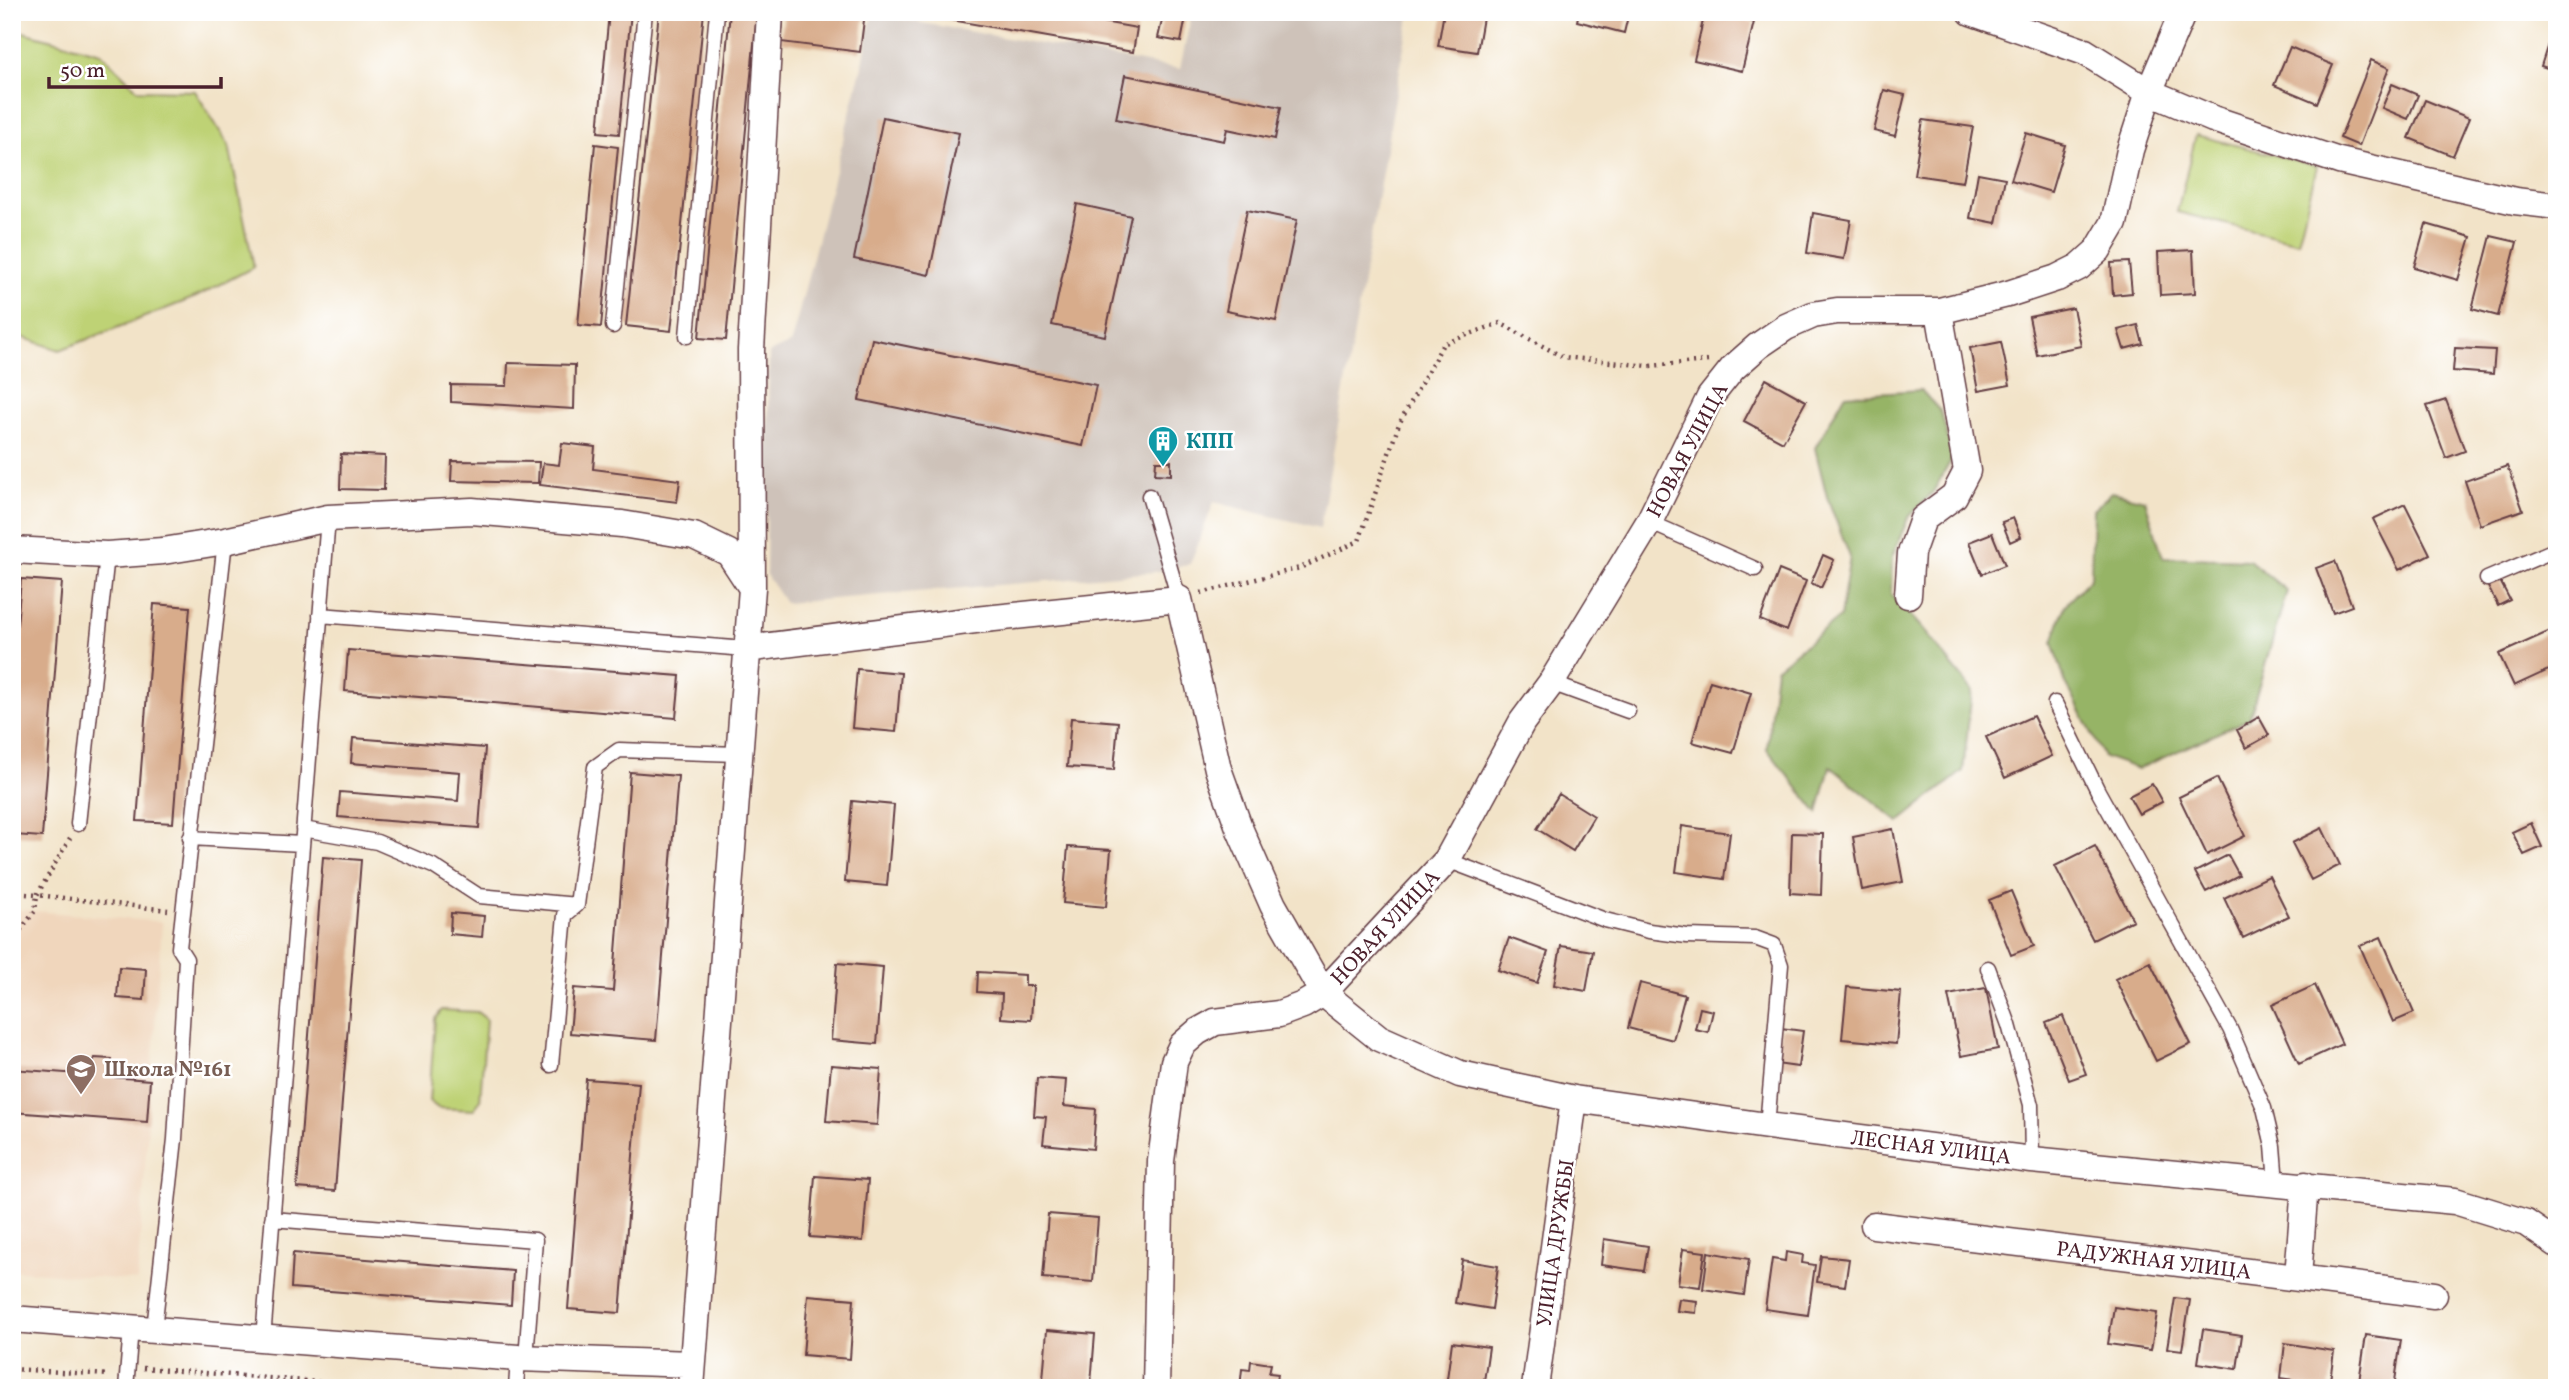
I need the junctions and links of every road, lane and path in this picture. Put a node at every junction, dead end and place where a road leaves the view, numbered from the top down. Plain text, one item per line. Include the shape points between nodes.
1 (645, 12) edge
2 (717, 12) edge
3 (770, 12) edge
4 (1971, 12) edge
5 (2183, 12) edge
6 (2149, 92) junction
7 (2557, 206) edge
8 (1939, 311) junction
9 (613, 327) dead end
10 (687, 336) dead end
11 (1743, 359) junction
12 (1149, 496) dead end
13 (328, 518) junction
14 (1649, 522) junction
15 (225, 541) junction
16 (2557, 549) edge
17 (12, 550) edge
18 (107, 555) junction
19 (1755, 569) dead end
20 (2487, 579) dead end
21 (752, 588) junction
22 (1908, 595) dead end
23 (1179, 599) junction
24 (320, 615) junction
25 (746, 649) junction
26 (1551, 683) junction
27 (2055, 703) dead end
28 (1628, 711) dead end
29 (737, 754) junction
30 (78, 824) joint
31 (303, 829) junction
32 (190, 838) junction
33 (302, 844) junction
34 (1447, 860) junction
35 (12, 893) edge
36 (37, 895) junction
37 (577, 905) junction
38 (183, 912) junction
39 (12, 941) edge
40 (1988, 968) dead end
41 (1323, 993) junction
42 (551, 1065) dead end
43 (1574, 1099) junction
44 (1768, 1126) junction
45 (2032, 1160) junction
46 (2276, 1183) junction
47 (2305, 1185) junction
48 (272, 1219) junction
49 (1874, 1225) dead end
50 (2557, 1244) edge
51 (2298, 1277) junction
52 (2434, 1295) dead end
53 (12, 1319) edge
54 (142, 1329) junction
55 (262, 1339) junction
56 (522, 1358) junction
57 (12, 1369) edge
58 (692, 1376) edge
59 (127, 1377) edge
60 (393, 1388) edge
61 (516, 1388) edge
62 (1156, 1388) edge
63 (1535, 1388) edge

1 - 9 lane
2 - 10 lane
3 - 21 street via 751,350
4 - 6 street via 2085,52
5 - 6 street, НОВАЯ УЛИЦА
6 - 7 street via 2213,119 2339,161 2515,201
6 - 8 street, НОВАЯ УЛИЦА via 2114,223 2098,250 2057,278
8 - 11 street, НОВАЯ УЛИЦА via 1813,315 1786,327
8 - 22 street via 1967,471 1954,496 1923,519 1910,553
11 - 14 street, НОВАЯ УЛИЦА via 1710,397
11 - 23 path via 1649,366 1563,357 1500,323 1443,344 1399,424 1359,541 1300,568
12 - 23 lane
13 - 15 street
13 - 21 street via 472,511 622,524 694,536 729,553
13 - 24 lane
14 - 19 lane
14 - 26 street, НОВАЯ УЛИЦА
15 - 18 street
15 - 32 lane
16 - 20 lane
17 - 18 street
18 - 30 lane
21 - 25 street
23 - 25 street
23 - 41 street via 1218,769 1273,905
24 - 25 lane
24 - 31 lane
25 - 29 street
26 - 28 lane
26 - 34 street, НОВАЯ УЛИЦА via 1522,722
27 - 46 lane via 2098,791 2230,1029 2263,1108
29 - 37 lane via 620,750 595,767
29 - 58 street
30 - 36 path
31 - 33 lane
31 - 37 lane via 377,842 433,866 479,897
32 - 33 lane
32 - 38 lane
33 - 48 lane
34 - 41 street, НОВАЯ УЛИЦА
34 - 44 lane via 1649,932 1755,938 1774,945 1781,965
35 - 36 path
36 - 38 path
36 - 39 path via 35,911
37 - 42 lane via 565,915
38 - 54 lane via 179,948 186,959 175,1139
40 - 45 lane via 2031,1105
41 - 43 street, ЛЕСНАЯ УЛИЦА via 1379,1038 1460,1074
41 - 62 street, НОВАЯ УЛИЦА via 1279,1014 1216,1023 1181,1045 1174,1062 1161,1161
43 - 44 street, ЛЕСНАЯ УЛИЦА
43 - 63 street, УЛИЦА ДРУЖБЫ
44 - 45 street, ЛЕСНАЯ УЛИЦА
45 - 46 street, ЛЕСНАЯ УЛИЦА
46 - 47 street, ЛЕСНАЯ УЛИЦА
47 - 50 street, ЛЕСНАЯ УЛИЦА via 2455,1201 2526,1223
47 - 51 street
48 - 55 lane
48 - 56 lane via 535,1240
49 - 51 street, РАДУЖНАЯ УЛИЦА
51 - 52 street, РАДУЖНАЯ УЛИЦА
53 - 54 street
54 - 55 street
54 - 59 lane
55 - 56 street
56 - 58 street
56 - 61 lane
57 - 59 path
59 - 60 path

